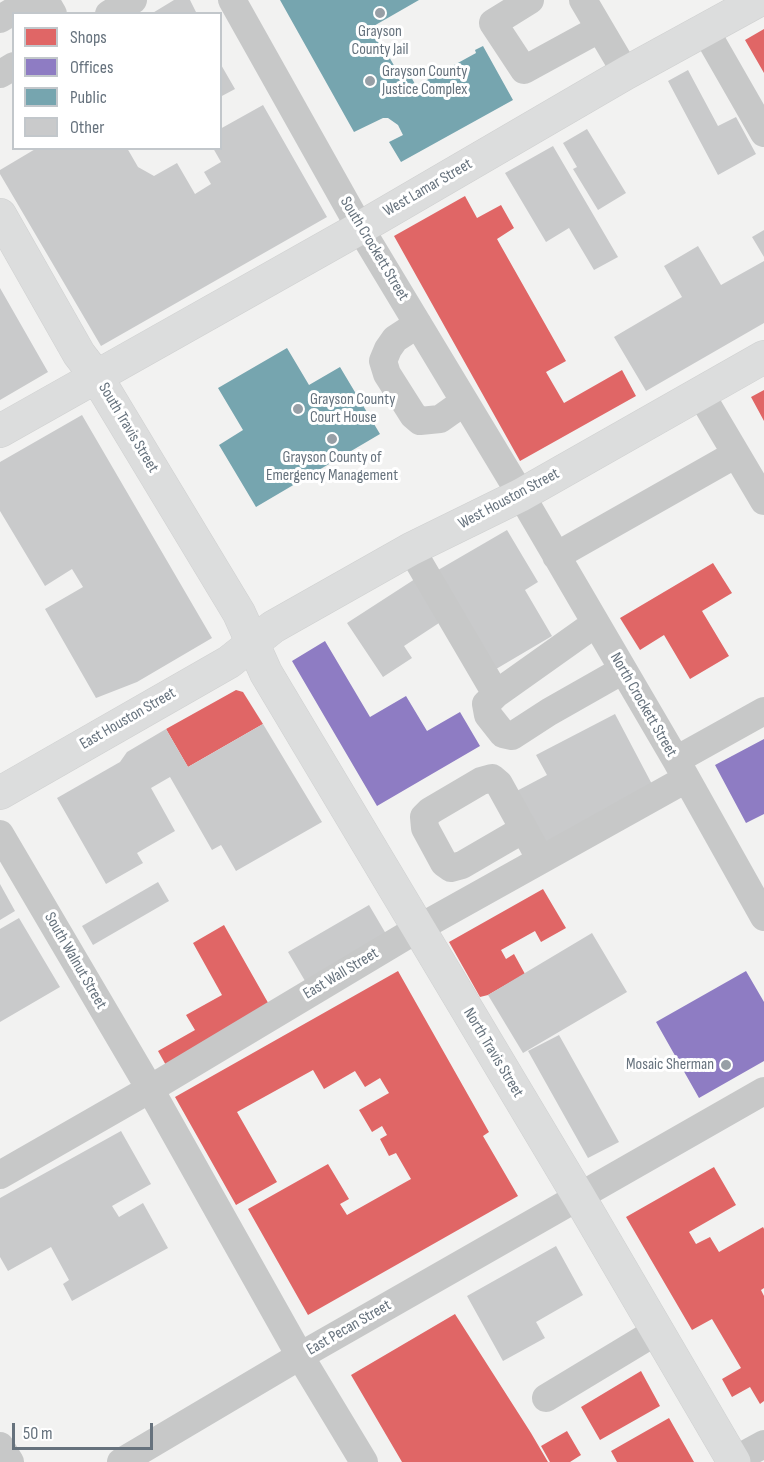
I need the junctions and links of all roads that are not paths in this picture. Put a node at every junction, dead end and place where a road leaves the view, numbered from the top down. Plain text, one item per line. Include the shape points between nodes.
1 (32, 0) edge
2 (133, 0) edge
3 (232, 0) edge
4 (530, 0) edge
5 (583, 0) edge
6 (759, 0) edge
7 (111, 12) edge
8 (0, 19) edge
9 (599, 29) junction
10 (705, 30) junction
11 (626, 73) junction
12 (764, 133) edge
13 (0, 215) edge
14 (360, 228) junction
15 (418, 324) junction
16 (764, 357) edge
17 (96, 376) junction
18 (700, 393) junction
19 (464, 402) junction
20 (0, 432) edge
21 (736, 454) junction
22 (521, 495) junction
23 (764, 501) edge
24 (411, 549) junction
25 (556, 556) junction
26 (596, 623) junction
27 (254, 642) junction
28 (623, 670) junction
29 (496, 693) junction
30 (764, 711) edge
31 (681, 770) junction
32 (0, 793) edge
33 (524, 829) dead end
34 (0, 834) edge
35 (541, 860) junction
36 (764, 916) edge
37 (419, 928) junction
38 (150, 1089) junction
39 (764, 1091) edge
40 (3, 1167) edge
41 (579, 1197) junction
42 (657, 1331) junction
43 (300, 1356) junction
44 (546, 1398) dead end
45 (764, 1444) edge
46 (0, 1446) edge
47 (10, 1462) edge
48 (121, 1462) edge
49 (364, 1462) edge
50 (733, 1462) edge

1 - 8 street
2 - 7 street
3 - 14 street, South Crockett Street
4 - 9 street via 493,23 524,70
5 - 9 street
6 - 10 main road, West Lamar Street
9 - 11 street
10 - 11 main road, West Lamar Street
10 - 12 street
11 - 14 main road, West Lamar Street
13 - 17 main road, South Travis Street via 79,354
14 - 15 street, South Crockett Street
14 - 17 main road, West Lamar Street
15 - 19 street, South Crockett Street
15 - 19 street via 395,339 388,349 383,361 387,374 420,421 440,419
16 - 18 main road, West Houston Street
17 - 20 main road, West Lamar Street
17 - 27 main road, South Travis Street
18 - 21 street
18 - 22 main road, West Houston Street
19 - 22 street, South Crockett Street
21 - 23 street
21 - 25 street
22 - 24 main road, West Houston Street
22 - 25 street, North Crockett Street
24 - 27 main road, West Houston Street via 273,627
24 - 29 street
25 - 26 street, North Crockett Street
26 - 28 street, North Crockett Street
26 - 29 street
27 - 32 main road, East Houston Street via 229,662
27 - 37 main road, North Travis Street via 266,673
28 - 29 street via 512,736 502,734 488,715 486,704
28 - 31 street, North Crockett Street
30 - 31 street, East Wall Street
31 - 35 street, East Wall Street
31 - 36 street, North Crockett Street
33 - 35 street
34 - 38 street, South Walnut Street
35 - 37 street, East Wall Street
37 - 38 street, East Wall Street
37 - 41 main road, North Travis Street
38 - 40 street, East Wall Street
38 - 43 street, South Walnut Street
39 - 41 street, East Pecan Street
41 - 42 main road, North Travis Street
41 - 43 street, East Pecan Street
42 - 44 street
42 - 50 main road, North Travis Street
43 - 48 street, East Pecan Street
43 - 49 street, South Walnut Street
45 - 50 street
46 - 47 street

